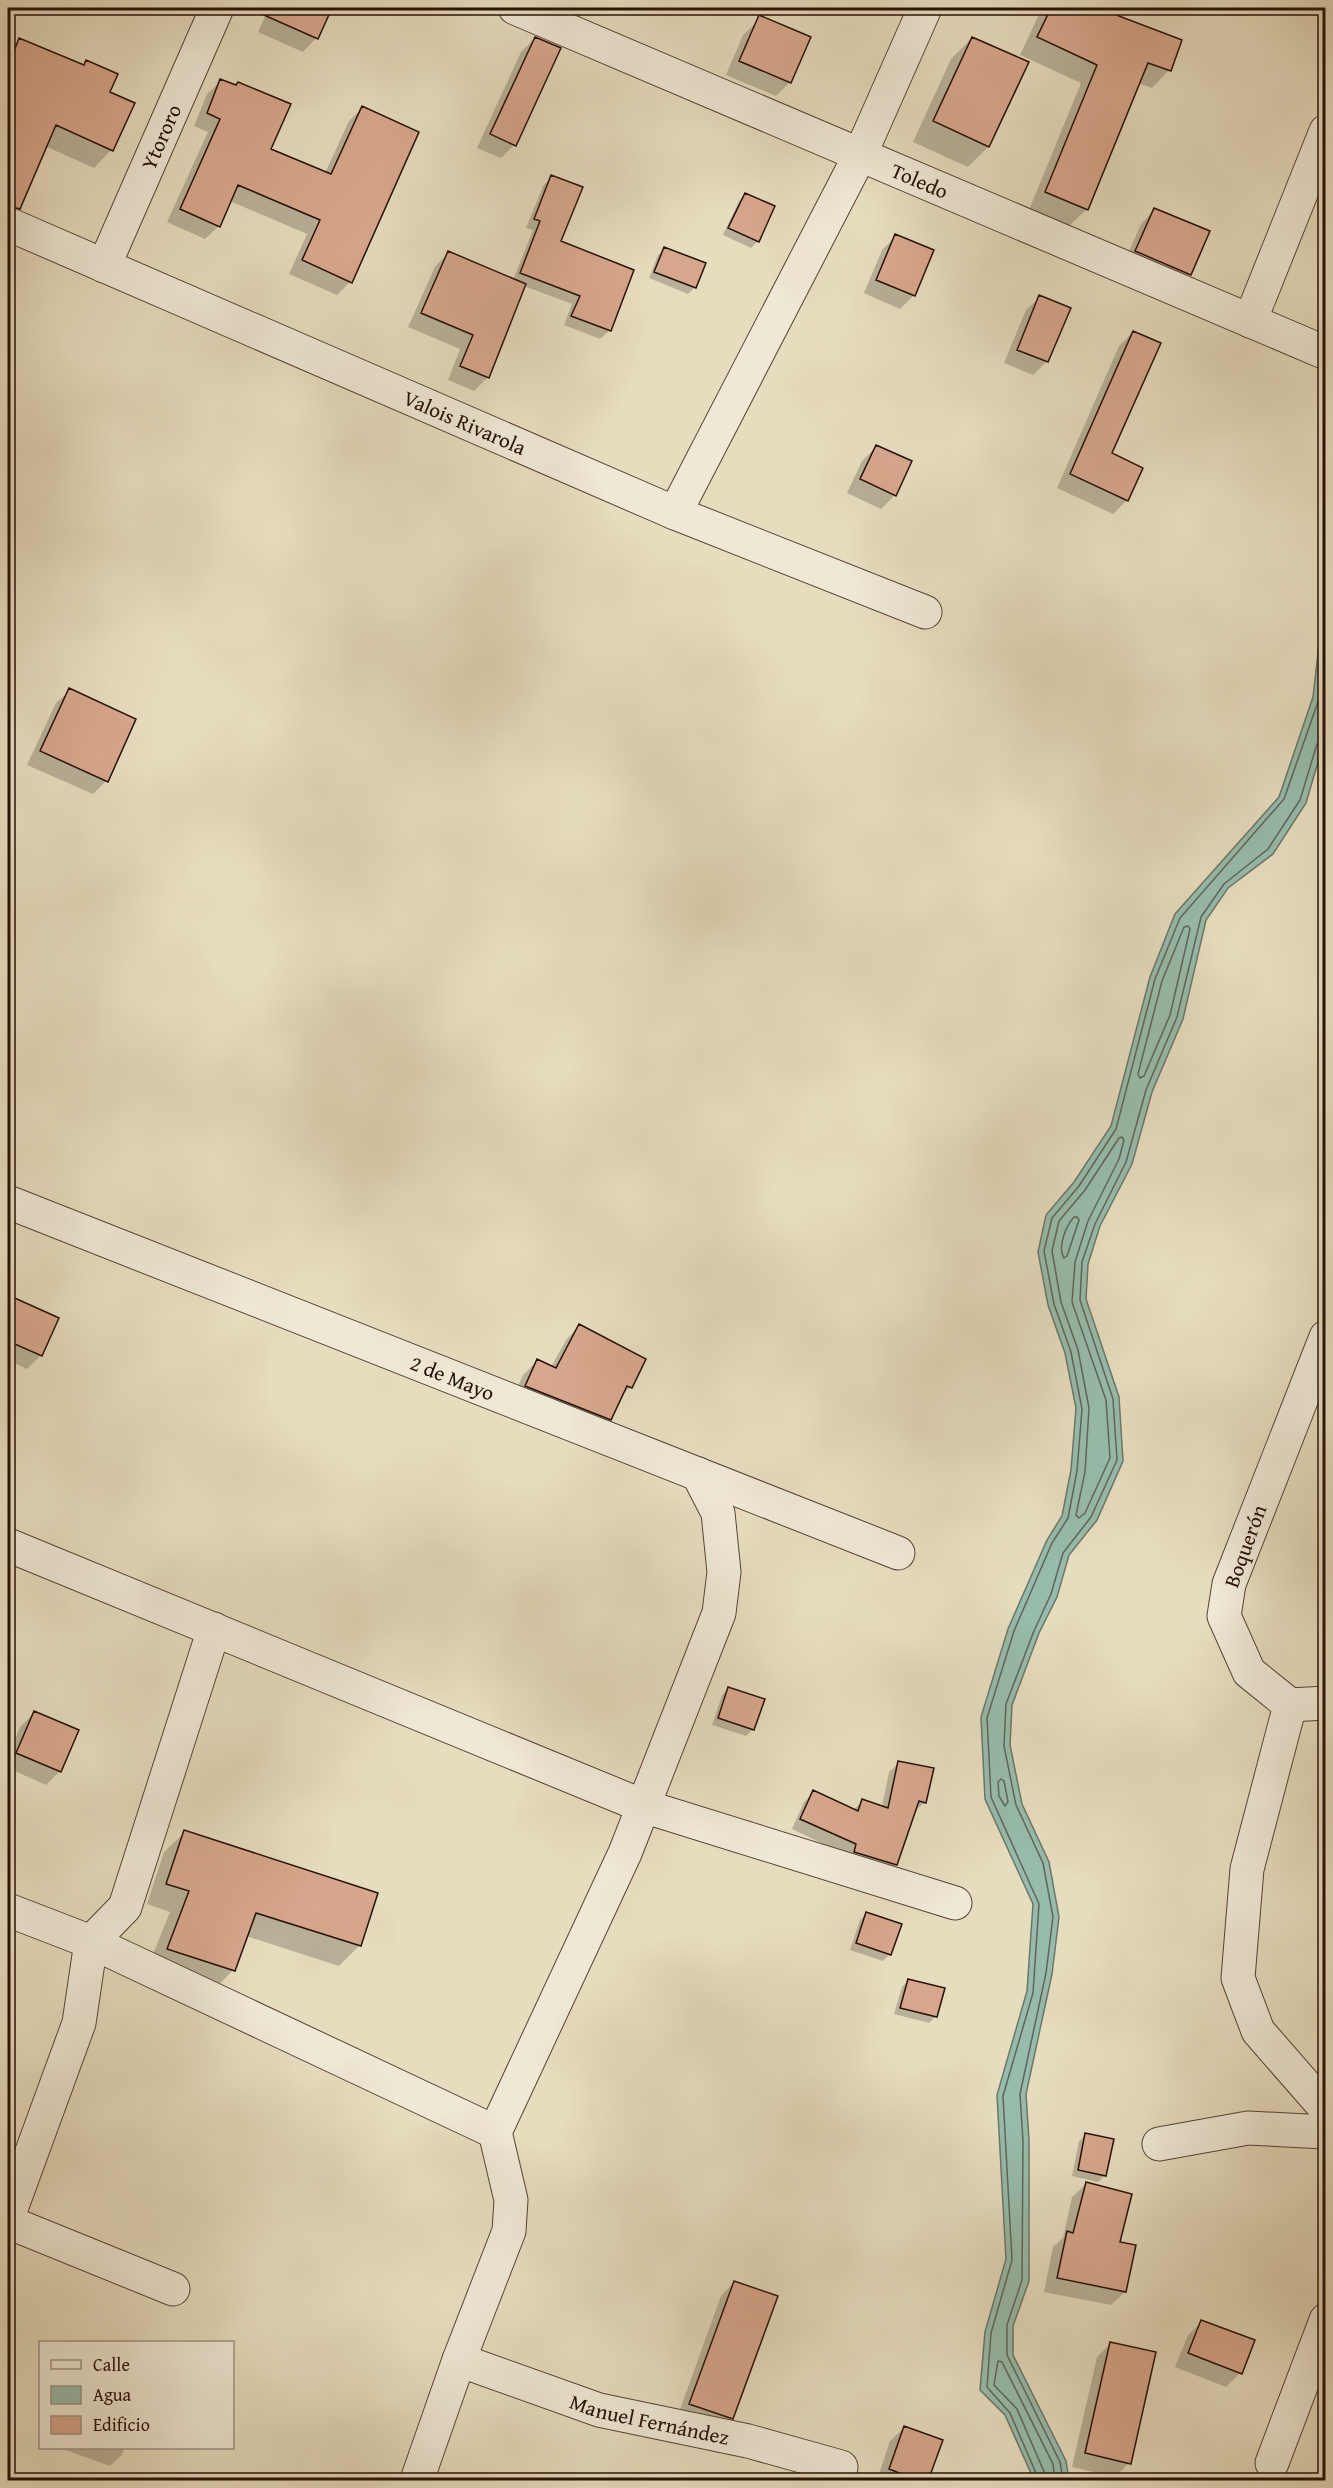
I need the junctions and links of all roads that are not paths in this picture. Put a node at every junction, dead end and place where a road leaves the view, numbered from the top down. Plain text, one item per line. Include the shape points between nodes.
1 (217, 8) edge
2 (515, 8) edge
3 (925, 8) edge
4 (1326, 131) edge
5 (860, 155) junction
6 (8, 224) edge
7 (104, 266) junction
8 (1250, 321) junction
9 (1326, 353) edge
10 (675, 513) junction
11 (925, 612) dead end
12 (8, 1202) edge
13 (1326, 1338) edge
14 (698, 1474) junction
15 (8, 1545) edge
16 (898, 1553) dead end
17 (214, 1629) junction
18 (1326, 1703) edge
19 (1290, 1705) junction
20 (643, 1806) junction
21 (955, 1903) dead end
22 (8, 1910) edge
23 (91, 1942) junction
24 (1326, 2109) edge
25 (495, 2132) junction
26 (1326, 2132) edge
27 (1159, 2144) dead end
28 (8, 2217) edge
29 (8, 2222) edge
30 (173, 2289) dead end
31 (1326, 2320) edge
32 (459, 2360) junction
33 (1272, 2463) dead end
34 (841, 2467) dead end
35 (417, 2481) edge

1 - 7 street, Ytororo
2 - 5 street, Toledo
3 - 5 street
4 - 8 street
5 - 8 street, Toledo
5 - 10 street
6 - 7 street, Valois Rivarola
7 - 10 street, Valois Rivarola
8 - 9 street, Toledo
10 - 11 street, Valois Rivarola
12 - 14 street, 2 de Mayo
13 - 19 street, Boquerón via 1229,1584 1224,1616 1249,1672
14 - 16 street, 2 de Mayo
14 - 20 street via 718,1514 724,1572 719,1613
15 - 17 street
17 - 20 street
17 - 23 street via 125,1907
18 - 19 street
19 - 24 street via 1247,1869 1238,1978 1258,2031
20 - 21 street
20 - 25 street via 625,1853
22 - 23 street
23 - 25 street
23 - 28 street via 79,2023
25 - 32 street via 511,2200 509,2231
26 - 27 street via 1248,2128
29 - 30 street
31 - 33 street
32 - 34 street, Manuel Fernández via 598,2410 747,2441
32 - 35 street

